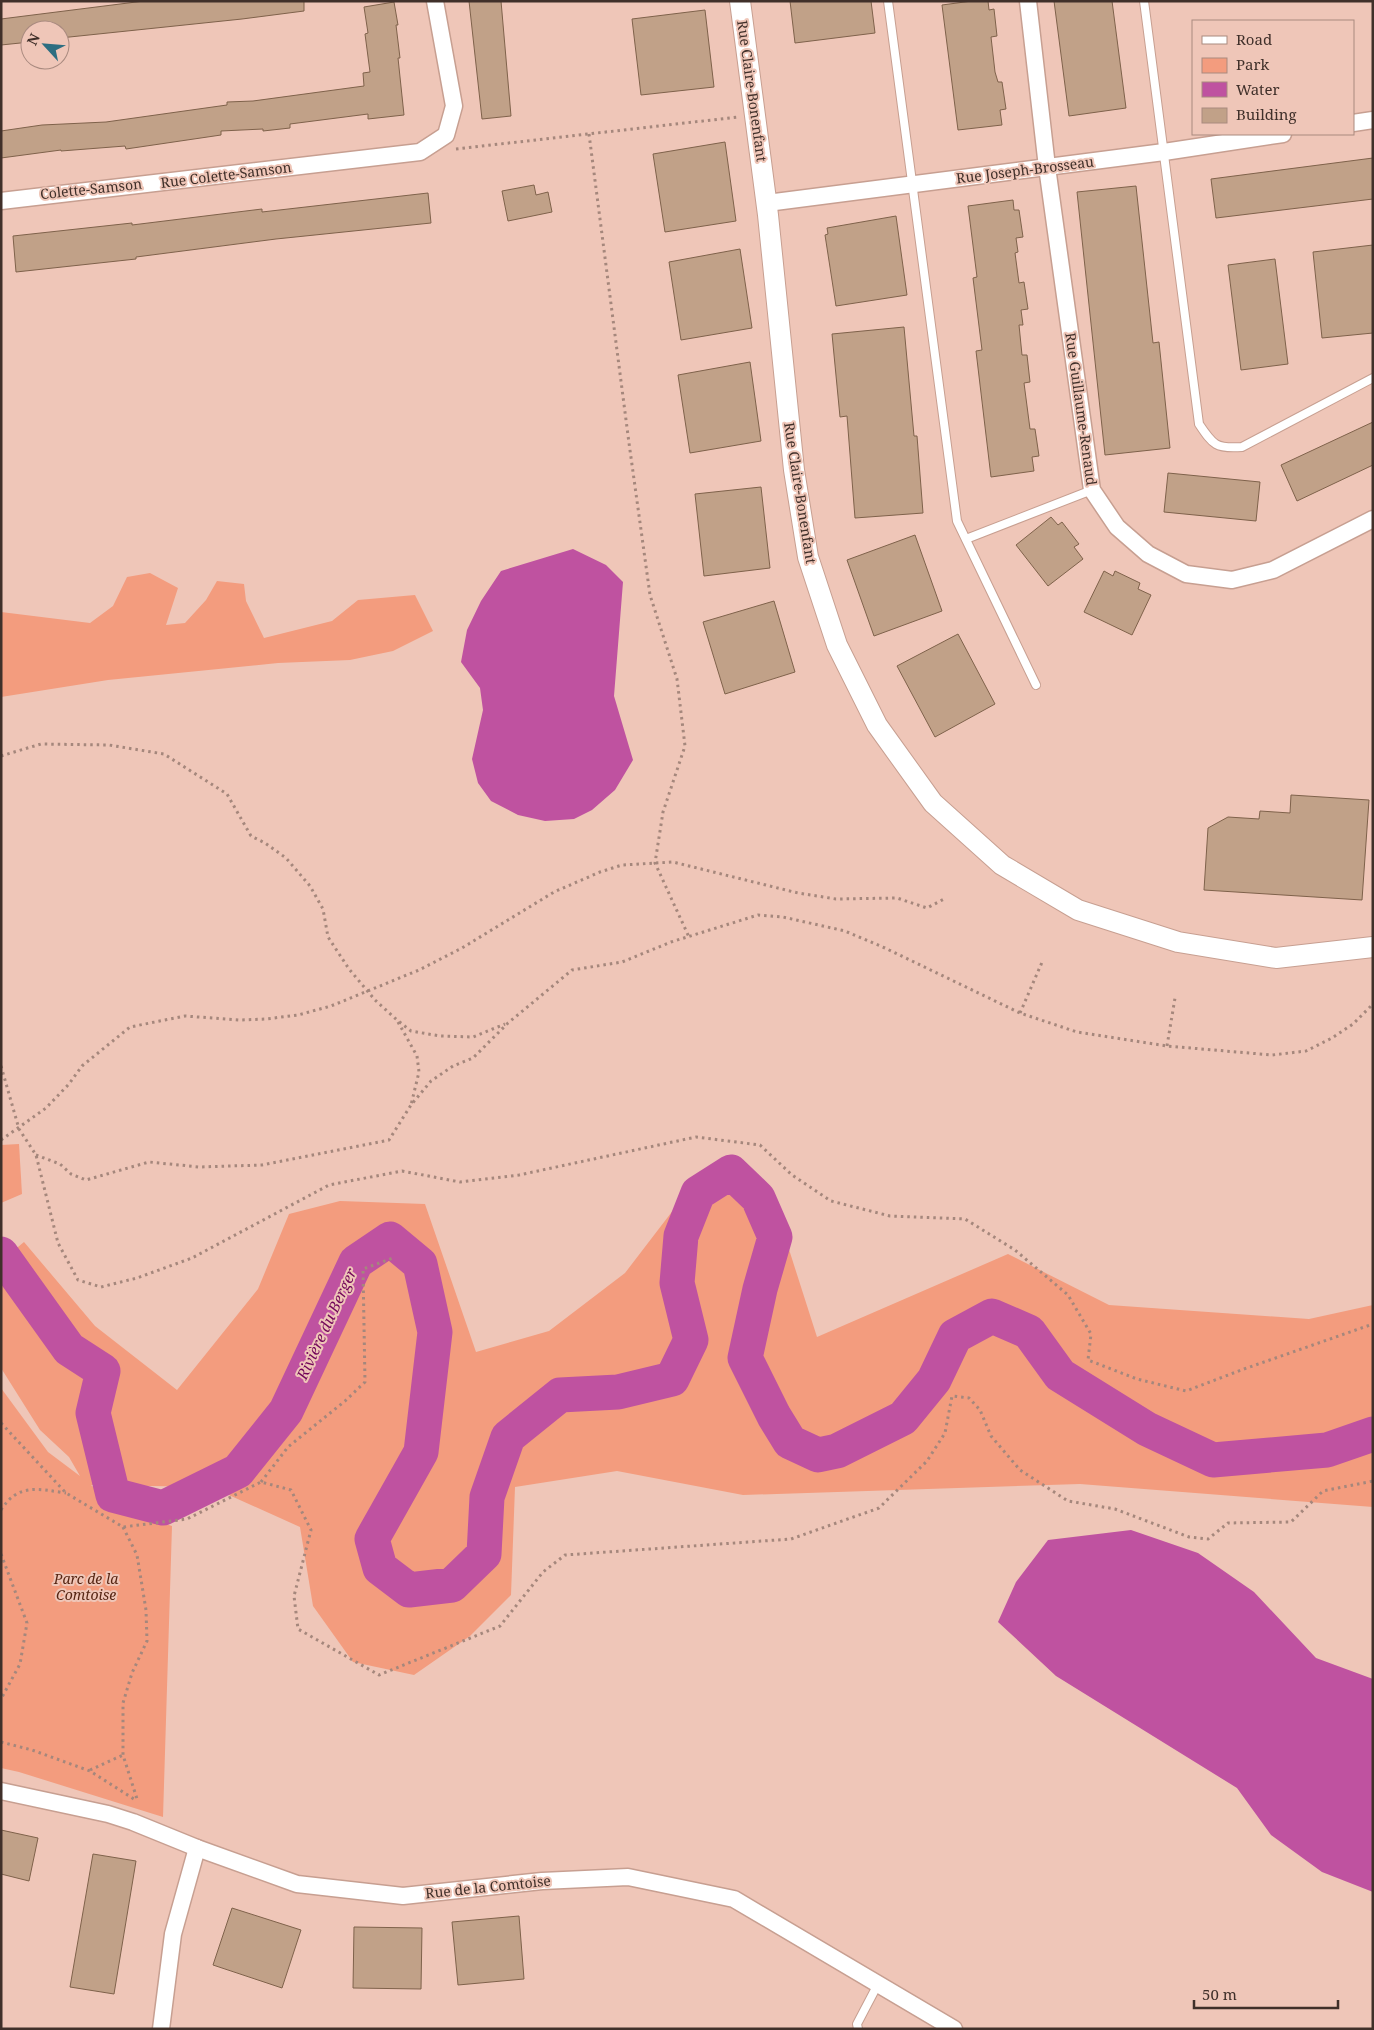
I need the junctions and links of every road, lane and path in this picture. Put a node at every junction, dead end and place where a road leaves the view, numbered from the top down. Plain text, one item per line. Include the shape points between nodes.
1 (435, 1) edge
2 (740, 1) edge
3 (888, 1) edge
4 (1028, 1) edge
5 (1144, 1) edge
6 (755, 115) junction
7 (1373, 120) edge
8 (1354, 123) edge
9 (589, 134) junction
10 (1276, 135) edge
11 (425, 149) junction
12 (1164, 152) junction
13 (1046, 166) junction
14 (914, 184) junction
15 (1, 200) edge
16 (766, 203) junction
17 (1373, 378) edge
18 (1092, 490) junction
19 (1373, 519) edge
20 (966, 538) junction
21 (1036, 684) dead end
22 (1, 756) edge
23 (656, 863) junction
24 (944, 899) dead end
25 (690, 937) junction
26 (1373, 947) edge
27 (1043, 960) dead end
28 (367, 991) junction
29 (1175, 998) dead end
30 (1373, 1004) edge
31 (1020, 1014) junction
32 (397, 1020) junction
33 (508, 1023) junction
34 (1167, 1046) junction
35 (1, 1066) edge
36 (411, 1106) junction
37 (19, 1129) junction
38 (1, 1140) edge
39 (36, 1155) junction
40 (393, 1258) dead end
41 (1373, 1324) edge
42 (1, 1423) edge
43 (1373, 1481) edge
44 (261, 1482) junction
45 (66, 1493) junction
46 (1, 1510) edge
47 (124, 1527) junction
48 (1, 1554) edge
49 (1, 1699) edge
50 (1, 1742) edge
51 (123, 1755) junction
52 (90, 1771) junction
53 (1, 1791) edge
54 (138, 1802) junction
55 (134, 1822) junction
56 (197, 1848) junction
57 (878, 1984) junction
58 (161, 2029) edge
59 (858, 2029) edge
60 (954, 2029) edge

1 - 11 street, Rue Colette-Samson via 454,106 446,135
2 - 6 street, Rue Claire-Bonenfant
3 - 14 lane
4 - 13 street, Rue Guillaume-Renaud
5 - 12 lane
6 - 9 path
6 - 16 street, Rue Claire-Bonenfant
7 - 8 street
9 - 11 path via 457,149
9 - 23 path via 650,595 677,679 686,746 663,812
10 - 12 street, Rue Joseph-Brosseau
11 - 15 street, Rue Colette-Samson
12 - 13 street, Rue Joseph-Brosseau
12 - 17 lane via 1199,424 1210,441 1225,448 1242,447
13 - 14 street, Rue Joseph-Brosseau
13 - 18 street, Rue Guillaume-Renaud
14 - 16 street, Rue Joseph-Brosseau
14 - 20 lane via 957,521
16 - 26 street, Rue Claire-Bonenfant via 794,470 808,557 837,645 873,718 933,802 1002,865 1078,910 1178,942 1276,958
18 - 19 street, Rue Guillaume-Renaud via 1117,528 1148,554 1186,574 1232,580 1273,570
18 - 20 lane
20 - 21 lane
22 - 28 path via 40,744 108,745 164,754 227,794 250,836 286,858 310,886 323,909 328,937
23 - 24 path via 673,862 768,886 836,898 897,898 927,908
23 - 25 path
23 - 28 path via 622,865 554,892 436,961
25 - 31 path via 758,915 783,917 846,931
25 - 33 path via 622,962 572,970
27 - 31 path
28 - 32 path
28 - 37 path via 298,1015 240,1020 185,1016 130,1027 82,1066 56,1098
29 - 34 path
30 - 34 path via 1354,1024 1306,1051 1272,1055
31 - 34 path via 1076,1032
32 - 33 path via 411,1031 473,1037
32 - 36 path via 416,1056 419,1072
33 - 36 path via 473,1058 453,1066 431,1081
35 - 37 path
36 - 39 path via 389,1140 262,1165 199,1167 149,1162 86,1180 60,1164
37 - 38 path
37 - 39 path
39 - 41 path via 58,1243 78,1280 101,1287 192,1258 329,1185 402,1171 460,1182 499,1177 696,1137 760,1145 792,1175 831,1201 890,1216 965,1219 1015,1250 1068,1295 1091,1334 1088,1360 1137,1379 1186,1391
40 - 44 path via 364,1269 365,1382 288,1446
42 - 45 path
43 - 44 path via 1323,1491 1291,1522 1228,1523 1208,1539 1189,1537 1114,1510 1068,1501 1020,1470 991,1436 980,1410 969,1398 952,1396 945,1433 927,1461 879,1508 792,1539 565,1555 543,1572 500,1626 379,1675 298,1629 294,1596 311,1530 291,1490
44 - 47 path via 187,1518
45 - 46 path via 31,1488 9,1498
45 - 47 path
47 - 51 path via 137,1555 146,1610 147,1641 123,1703
48 - 49 path via 28,1623 20,1664
50 - 52 path
51 - 52 path
51 - 54 path
52 - 54 path
53 - 55 street, Rue de la Comtoise
54 - 55 path
55 - 56 street, Rue de la Comtoise
56 - 57 street, Rue de la Comtoise via 297,1884 402,1896 542,1881 638,1879 734,1899
56 - 58 street via 173,1934
57 - 59 lane via 857,2024
57 - 60 street, Rue de la Comtoise

